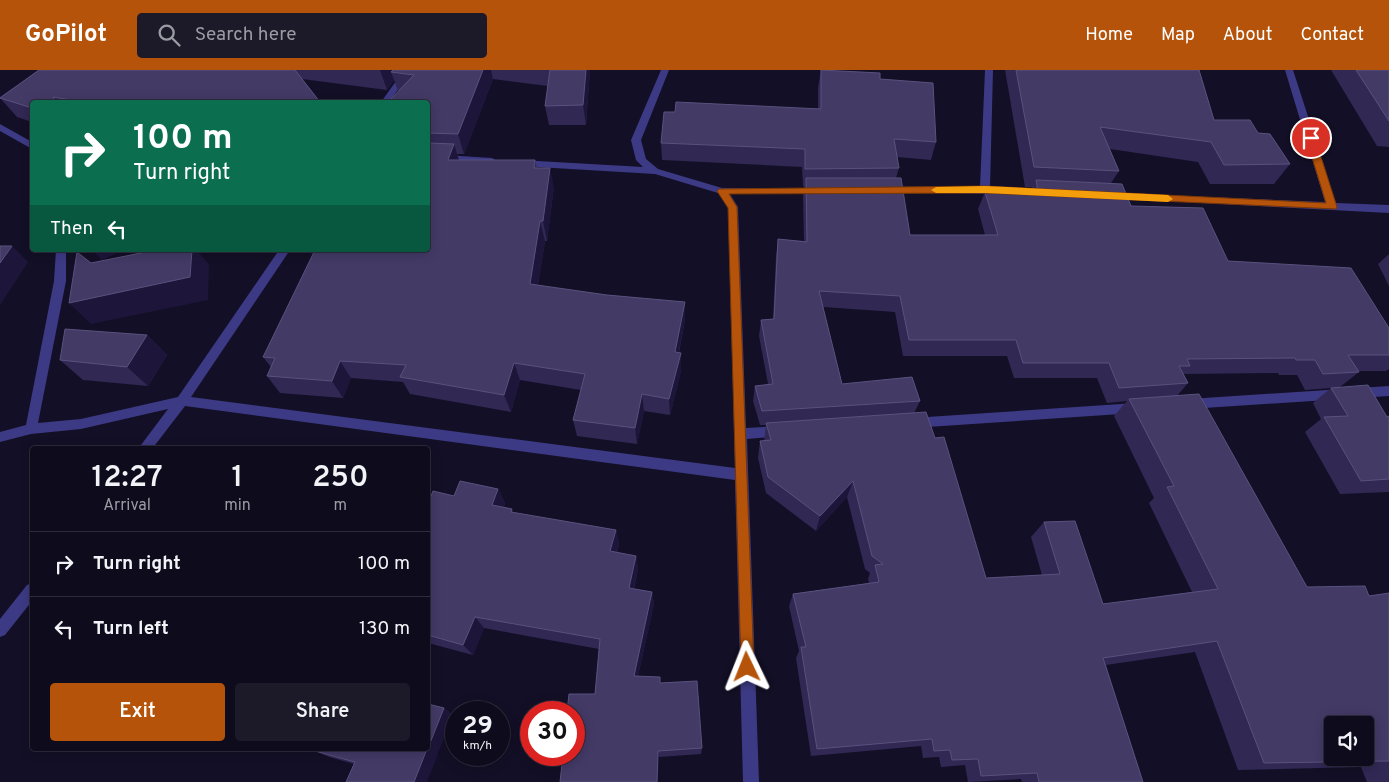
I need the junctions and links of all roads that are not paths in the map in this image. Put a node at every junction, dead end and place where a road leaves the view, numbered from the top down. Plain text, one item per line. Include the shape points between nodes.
1 (408, 70) edge
2 (665, 70) edge
3 (989, 70) edge
4 (1289, 70) edge
5 (386, 100) edge
6 (0, 127) edge
7 (30, 145) edge
8 (430, 157) edge
9 (656, 171) junction
10 (878, 190) edge
11 (985, 190) junction
12 (722, 191) junction
13 (829, 191) edge
14 (1054, 193) edge
15 (1104, 196) edge
16 (1332, 207) junction
17 (1389, 209) edge
18 (61, 252) edge
19 (284, 252) edge
20 (1389, 391) edge
21 (182, 401) junction
22 (1173, 405) edge
23 (1153, 406) edge
24 (897, 424) edge
25 (31, 429) junction
26 (799, 430) edge
27 (740, 434) junction
28 (0, 437) edge
29 (146, 446) edge
30 (741, 475) junction
31 (30, 592) edge
32 (0, 630) edge
33 (751, 782) edge

1 - 5 street
2 - 9 street via 636,140 641,160
3 - 11 street
4 - 16 street
6 - 7 street
8 - 9 street
9 - 12 street
10 - 11 street
11 - 14 street
12 - 13 street
12 - 27 street via 732,207
15 - 16 street
16 - 17 street
18 - 25 street via 60,281
19 - 21 street
20 - 22 street
21 - 25 street via 81,424
21 - 29 street
21 - 30 street
23 - 24 street
25 - 28 street
26 - 27 street
27 - 30 street
30 - 33 street
31 - 32 street

